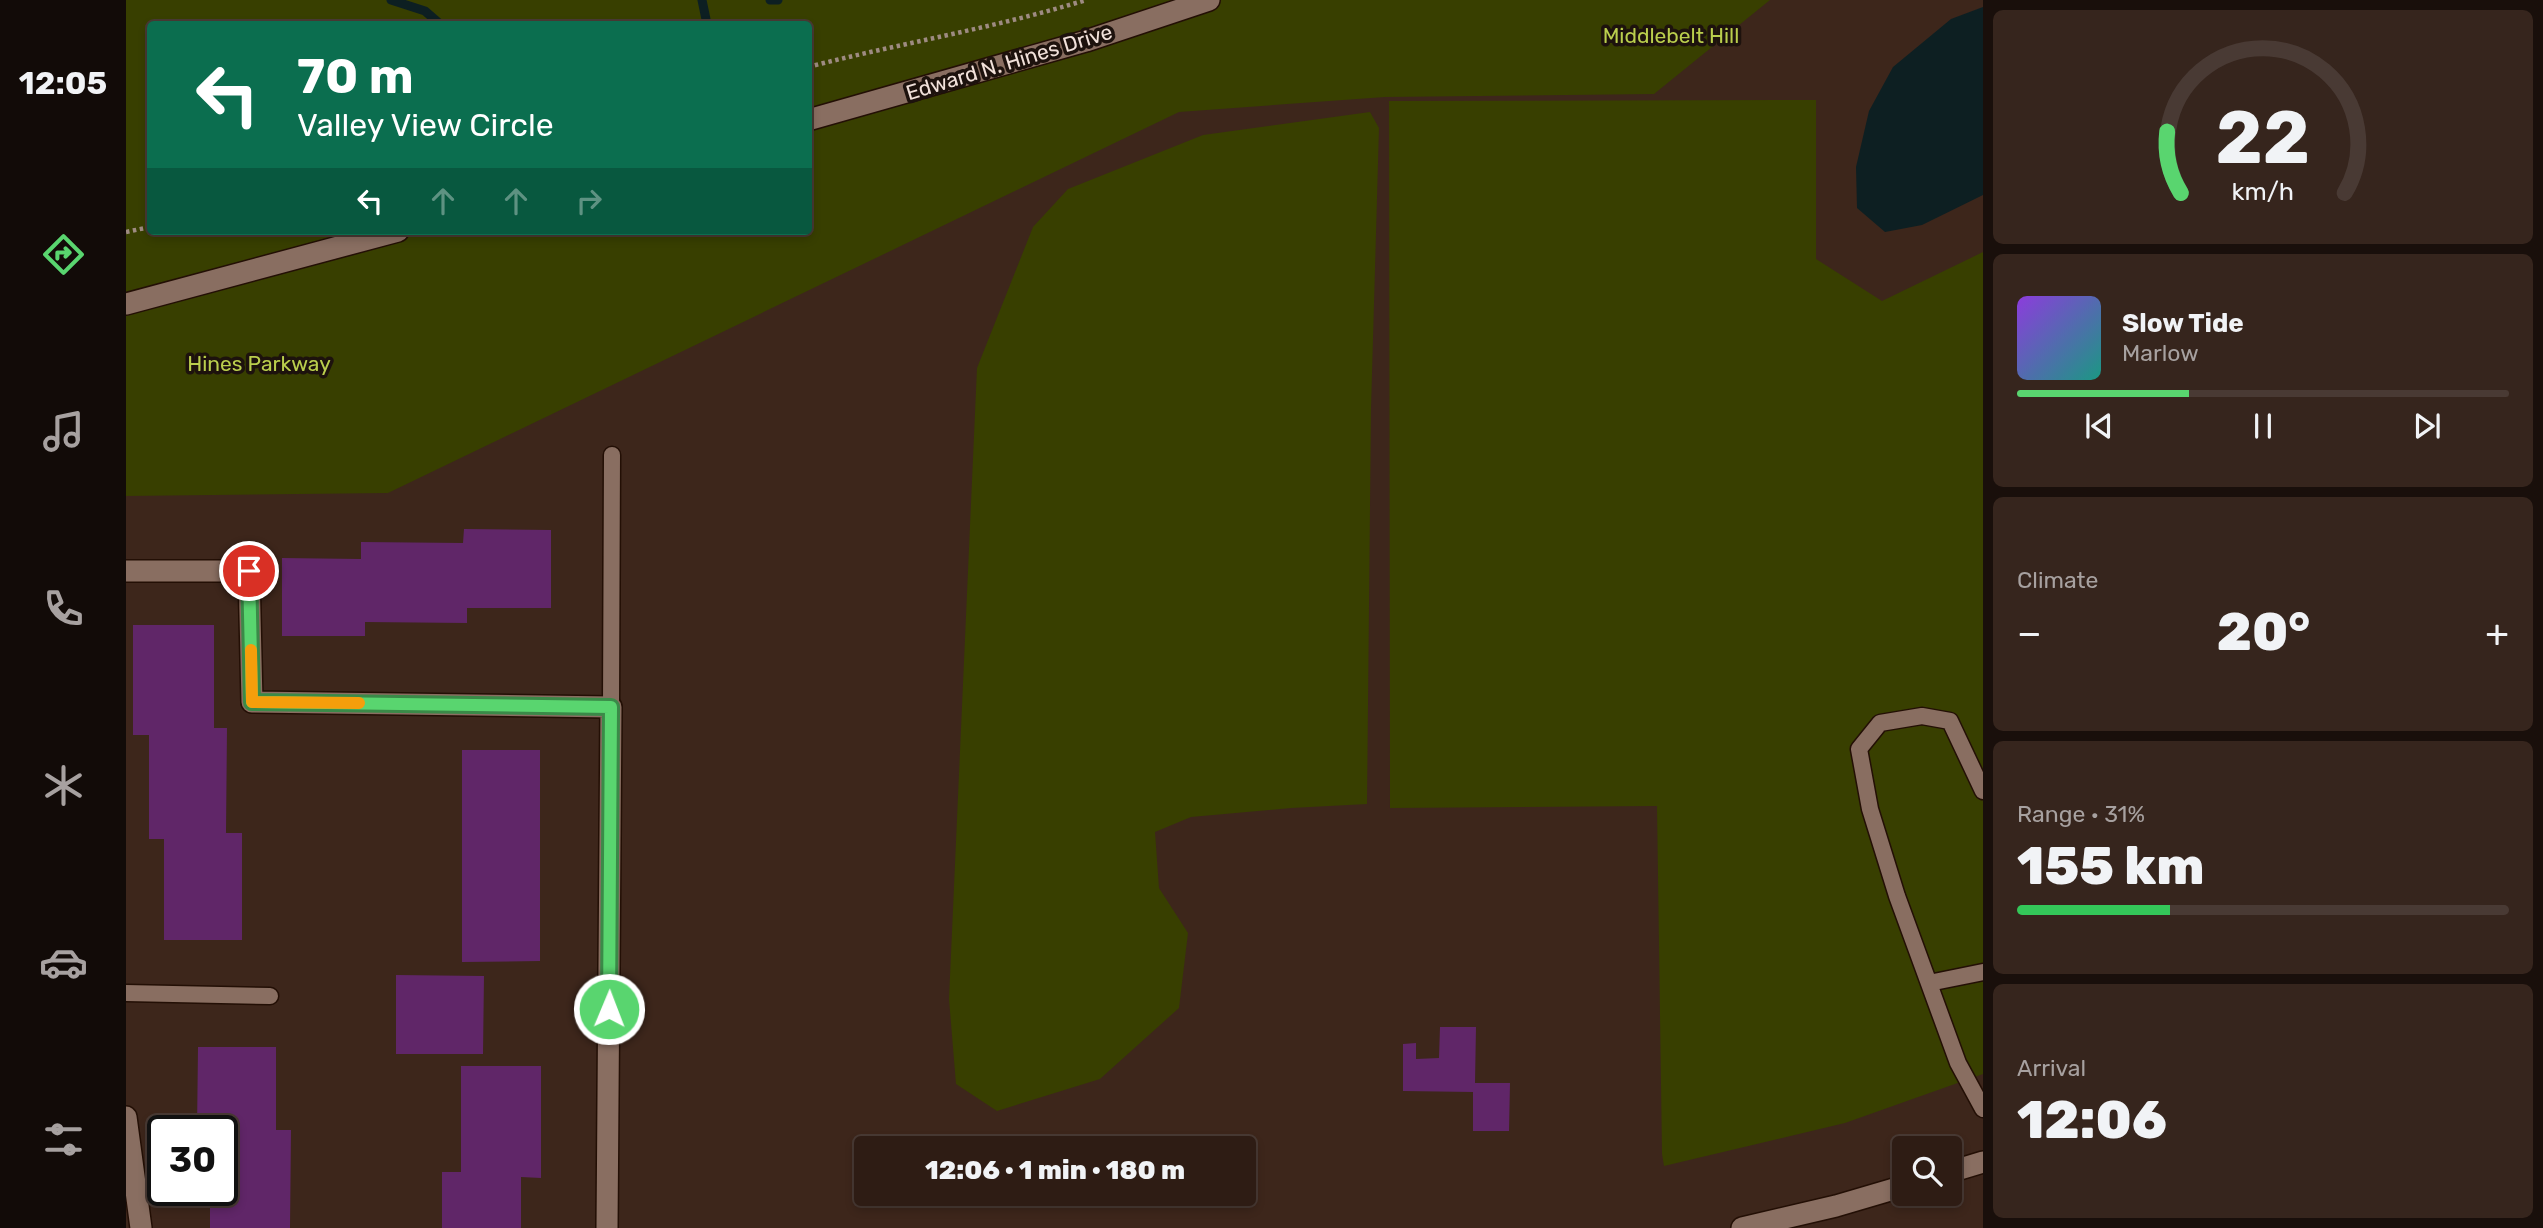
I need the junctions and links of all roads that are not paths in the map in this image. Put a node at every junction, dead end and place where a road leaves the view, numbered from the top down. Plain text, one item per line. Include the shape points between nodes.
1 (1209, 0) edge
2 (812, 119) edge
3 (383, 235) edge
4 (126, 304) edge
5 (612, 455) dead end
6 (126, 572) edge
7 (611, 707) junction
8 (1983, 791) edge
9 (1983, 972) edge
10 (1928, 983) junction
11 (126, 993) edge
12 (271, 996) dead end
13 (1983, 1109) edge
14 (126, 1117) edge
15 (1983, 1163) edge
16 (1962, 1169) edge
17 (1892, 1190) edge
18 (141, 1228) edge
19 (607, 1228) edge
20 (1742, 1228) edge

1 - 2 street, Edward N. Hines Drive via 1086,41
3 - 4 street
5 - 7 lane
6 - 7 street via 249,571 252,702
7 - 19 street
8 - 10 lane via 1950,721 1922,716 1880,723 1859,749 1870,809
9 - 10 lane
10 - 13 lane via 1958,1063
11 - 12 lane
14 - 18 street
15 - 16 street
17 - 20 street

